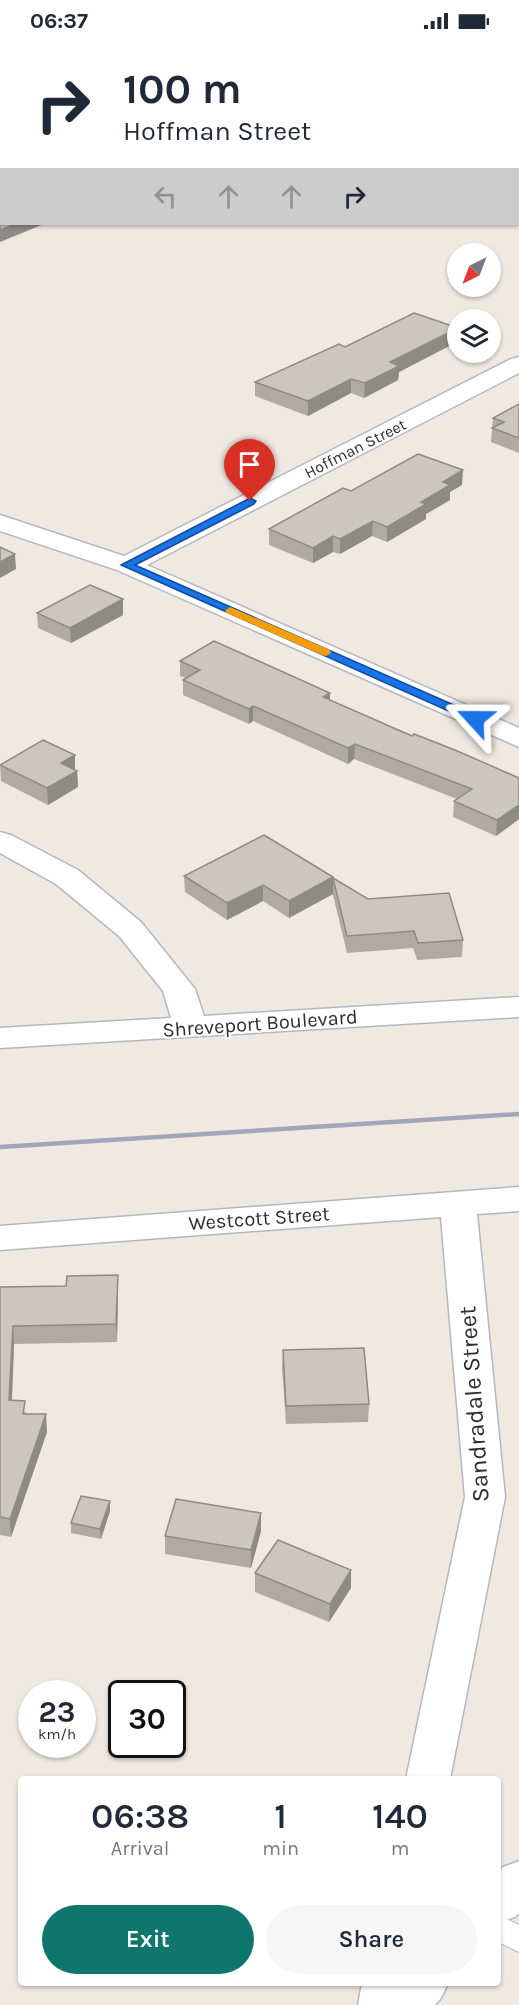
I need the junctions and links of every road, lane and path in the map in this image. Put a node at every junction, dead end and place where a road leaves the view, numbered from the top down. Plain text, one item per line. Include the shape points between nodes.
1 (519, 364) edge
2 (0, 523) edge
3 (126, 565) junction
4 (519, 738) edge
5 (0, 841) edge
6 (519, 1007) edge
7 (191, 1028) junction
8 (0, 1038) edge
9 (519, 1200) edge
10 (458, 1203) junction
11 (0, 1238) edge
12 (429, 1776) edge
13 (519, 1881) edge
14 (501, 1900) edge
15 (501, 1929) edge
16 (519, 1940) edge
17 (385, 1986) edge
18 (421, 1986) edge
19 (382, 2005) edge
20 (403, 2005) edge

1 - 3 street, Hoffman Street
2 - 3 street
3 - 4 street
5 - 7 street via 68,877 130,929 179,989
6 - 7 street, Shreveport Boulevard
7 - 8 street, Shreveport Boulevard
9 - 10 street, Westcott Street
10 - 11 street, Westcott Street
10 - 12 street, Sandradale Street via 485,1497
13 - 14 street
15 - 16 lane
17 - 19 street
18 - 20 street

